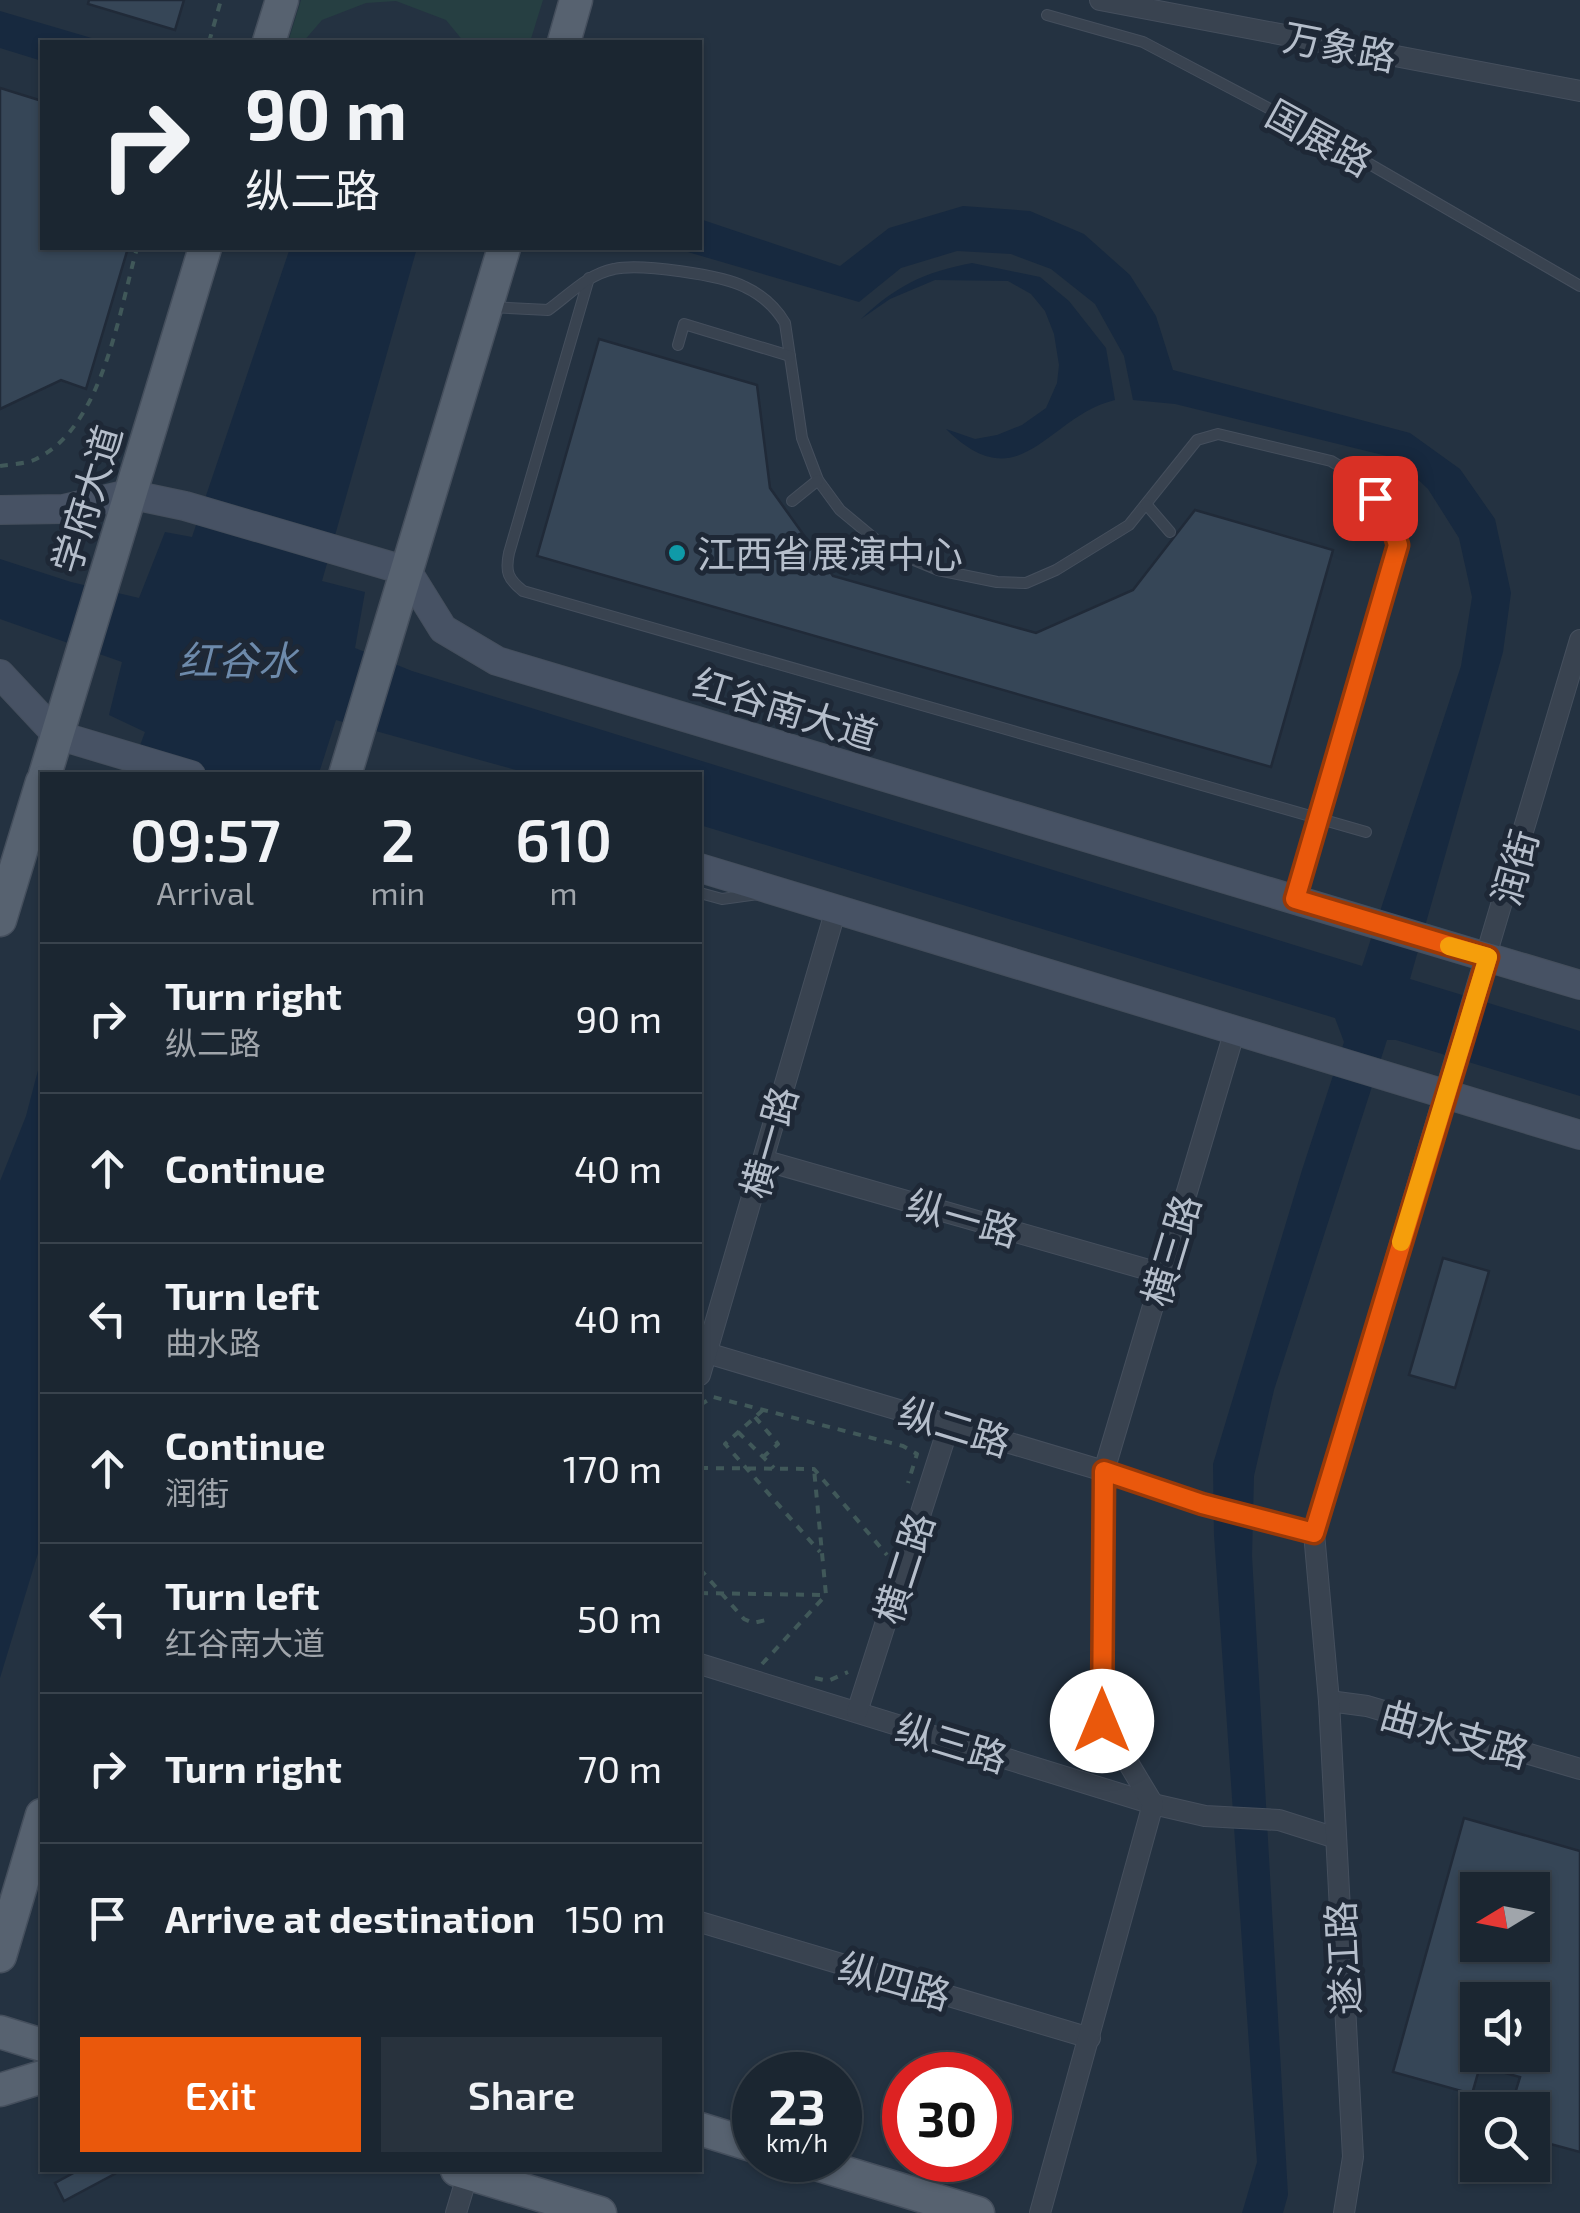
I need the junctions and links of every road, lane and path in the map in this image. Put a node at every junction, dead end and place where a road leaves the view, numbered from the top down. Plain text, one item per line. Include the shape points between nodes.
1 (222, 0) edge
2 (282, 0) edge
3 (576, 0) edge
4 (1100, 0) edge
5 (1047, 15) dead end
6 (210, 40) edge
7 (270, 40) edge
8 (565, 40) edge
9 (1580, 92) edge
10 (136, 250) edge
11 (205, 250) edge
12 (503, 250) edge
13 (589, 278) junction
14 (1580, 286) edge
15 (486, 306) junction
16 (678, 346) dead end
17 (790, 356) junction
18 (0, 466) edge
19 (818, 480) junction
20 (128, 494) junction
21 (792, 500) dead end
22 (1146, 504) junction
23 (0, 510) edge
24 (1170, 532) dead end
25 (407, 571) junction
26 (1580, 640) edge
27 (0, 674) edge
28 (57, 735) junction
29 (46, 772) edge
30 (181, 772) edge
31 (347, 772) edge
32 (40, 789) edge
33 (1319, 818) junction
34 (1366, 832) dead end
35 (702, 869) edge
36 (778, 891) junction
37 (702, 894) edge
38 (1295, 899) junction
39 (836, 909) junction
40 (0, 920) edge
41 (1488, 958) junction
42 (1580, 985) edge
43 (1235, 1030) junction
44 (1446, 1092) junction
45 (1580, 1135) edge
46 (763, 1160) junction
47 (1163, 1274) junction
48 (707, 1353) junction
49 (702, 1369) edge
50 (702, 1404) edge
51 (763, 1410) junction
52 (755, 1417) junction
53 (949, 1425) junction
54 (738, 1432) junction
55 (763, 1457) junction
56 (702, 1468) edge
57 (745, 1468) junction
58 (774, 1468) junction
59 (814, 1469) junction
60 (1104, 1471) junction
61 (907, 1488) dead end
62 (1314, 1533) junction
63 (892, 1538) dead end
64 (822, 1554) junction
65 (702, 1570) edge
66 (702, 1594) edge
67 (723, 1594) junction
68 (826, 1596) junction
69 (770, 1619) dead end
70 (702, 1664) edge
71 (754, 1667) junction
72 (851, 1670) dead end
73 (814, 1678) dead end
74 (1329, 1701) junction
75 (857, 1712) junction
76 (1580, 1769) edge
77 (1153, 1804) junction
78 (40, 1827) edge
79 (40, 1833) edge
80 (1336, 1838) junction
81 (40, 1880) edge
82 (702, 1923) edge
83 (18, 1924) edge
84 (0, 1956) edge
85 (0, 2032) edge
86 (1090, 2038) junction
87 (40, 2044) edge
88 (40, 2078) edge
89 (0, 2090) edge
90 (702, 2130) edge
91 (732, 2139) edge
92 (463, 2172) edge
93 (862, 2178) edge
94 (456, 2213) edge
95 (600, 2213) edge
96 (978, 2213) edge
97 (1040, 2213) edge
98 (1344, 2213) edge

1 - 6 path
2 - 7 main road
3 - 8 main road
4 - 9 street, 万象路
5 - 14 lane, 国展路 via 1144,42 1323,136
10 - 18 path via 97,392 73,428 37,459
11 - 20 main road, 学府大道
12 - 15 main road
13 - 15 lane via 548,310
13 - 17 lane via 648,266 744,286 776,308
13 - 33 lane via 508,554 510,580 522,590
15 - 25 main road
16 - 17 lane via 684,324
17 - 19 lane via 802,438
19 - 21 lane
19 - 22 lane via 840,510 887,550 997,582 1026,582 1056,570 1129,525
20 - 23 main road via 63,508
20 - 25 main road
20 - 28 main road, 学府大道
22 - 24 lane
22 - 33 lane via 1197,440 1218,434 1331,461 1356,476 1390,520 1398,545
25 - 31 main road
25 - 38 main road, 红谷南大道 via 443,629 497,661
26 - 41 street, 润街
27 - 28 main road
28 - 29 main road, 学府大道
28 - 30 main road
32 - 40 main road
33 - 34 lane
33 - 38 lane
35 - 36 main road
36 - 37 lane via 722,899
36 - 39 main road
38 - 41 main road, 红谷南大道
39 - 43 main road
39 - 46 street, 横一路
41 - 42 main road, 红谷南大道
41 - 44 street, 润街
43 - 44 main road
43 - 47 street, 横三路
44 - 45 main road
44 - 62 street, 润街
46 - 47 street, 纵一路
46 - 48 street, 横一路
47 - 60 street, 横三路
48 - 49 street, 横一路
48 - 53 street, 纵二路
50 - 51 path via 713,1397
51 - 52 path
51 - 61 path via 912,1450 917,1454
52 - 54 path
52 - 55 path via 778,1444
53 - 60 street, 纵二路
53 - 75 street, 横二路
54 - 55 path
54 - 57 path via 725,1444
55 - 58 path
56 - 57 path
57 - 58 path
57 - 64 path
58 - 59 path
59 - 63 path via 886,1555
59 - 64 path
60 - 62 street, 纵二路
60 - 77 street, 横三路 via 1102,1721
62 - 74 street, 遂江路
64 - 68 path
65 - 67 path
66 - 67 path
67 - 68 path
67 - 69 path via 753,1623
68 - 71 path
70 - 71 street, 纵三路
71 - 75 street, 纵三路
72 - 73 path via 828,1681
74 - 76 street, 曲水支路 via 1367,1706
74 - 80 street, 遂江路
75 - 77 street, 纵三路
77 - 80 street, 纵三路 via 1205,1816 1279,1820
77 - 86 street
78 - 83 main road
79 - 81 main road
80 - 98 street, 遂江路 via 1354,2157
82 - 86 street, 纵四路
83 - 84 main road
85 - 87 main road
86 - 97 street
88 - 89 main road
90 - 91 main road
92 - 94 street
92 - 95 main road
93 - 96 main road

